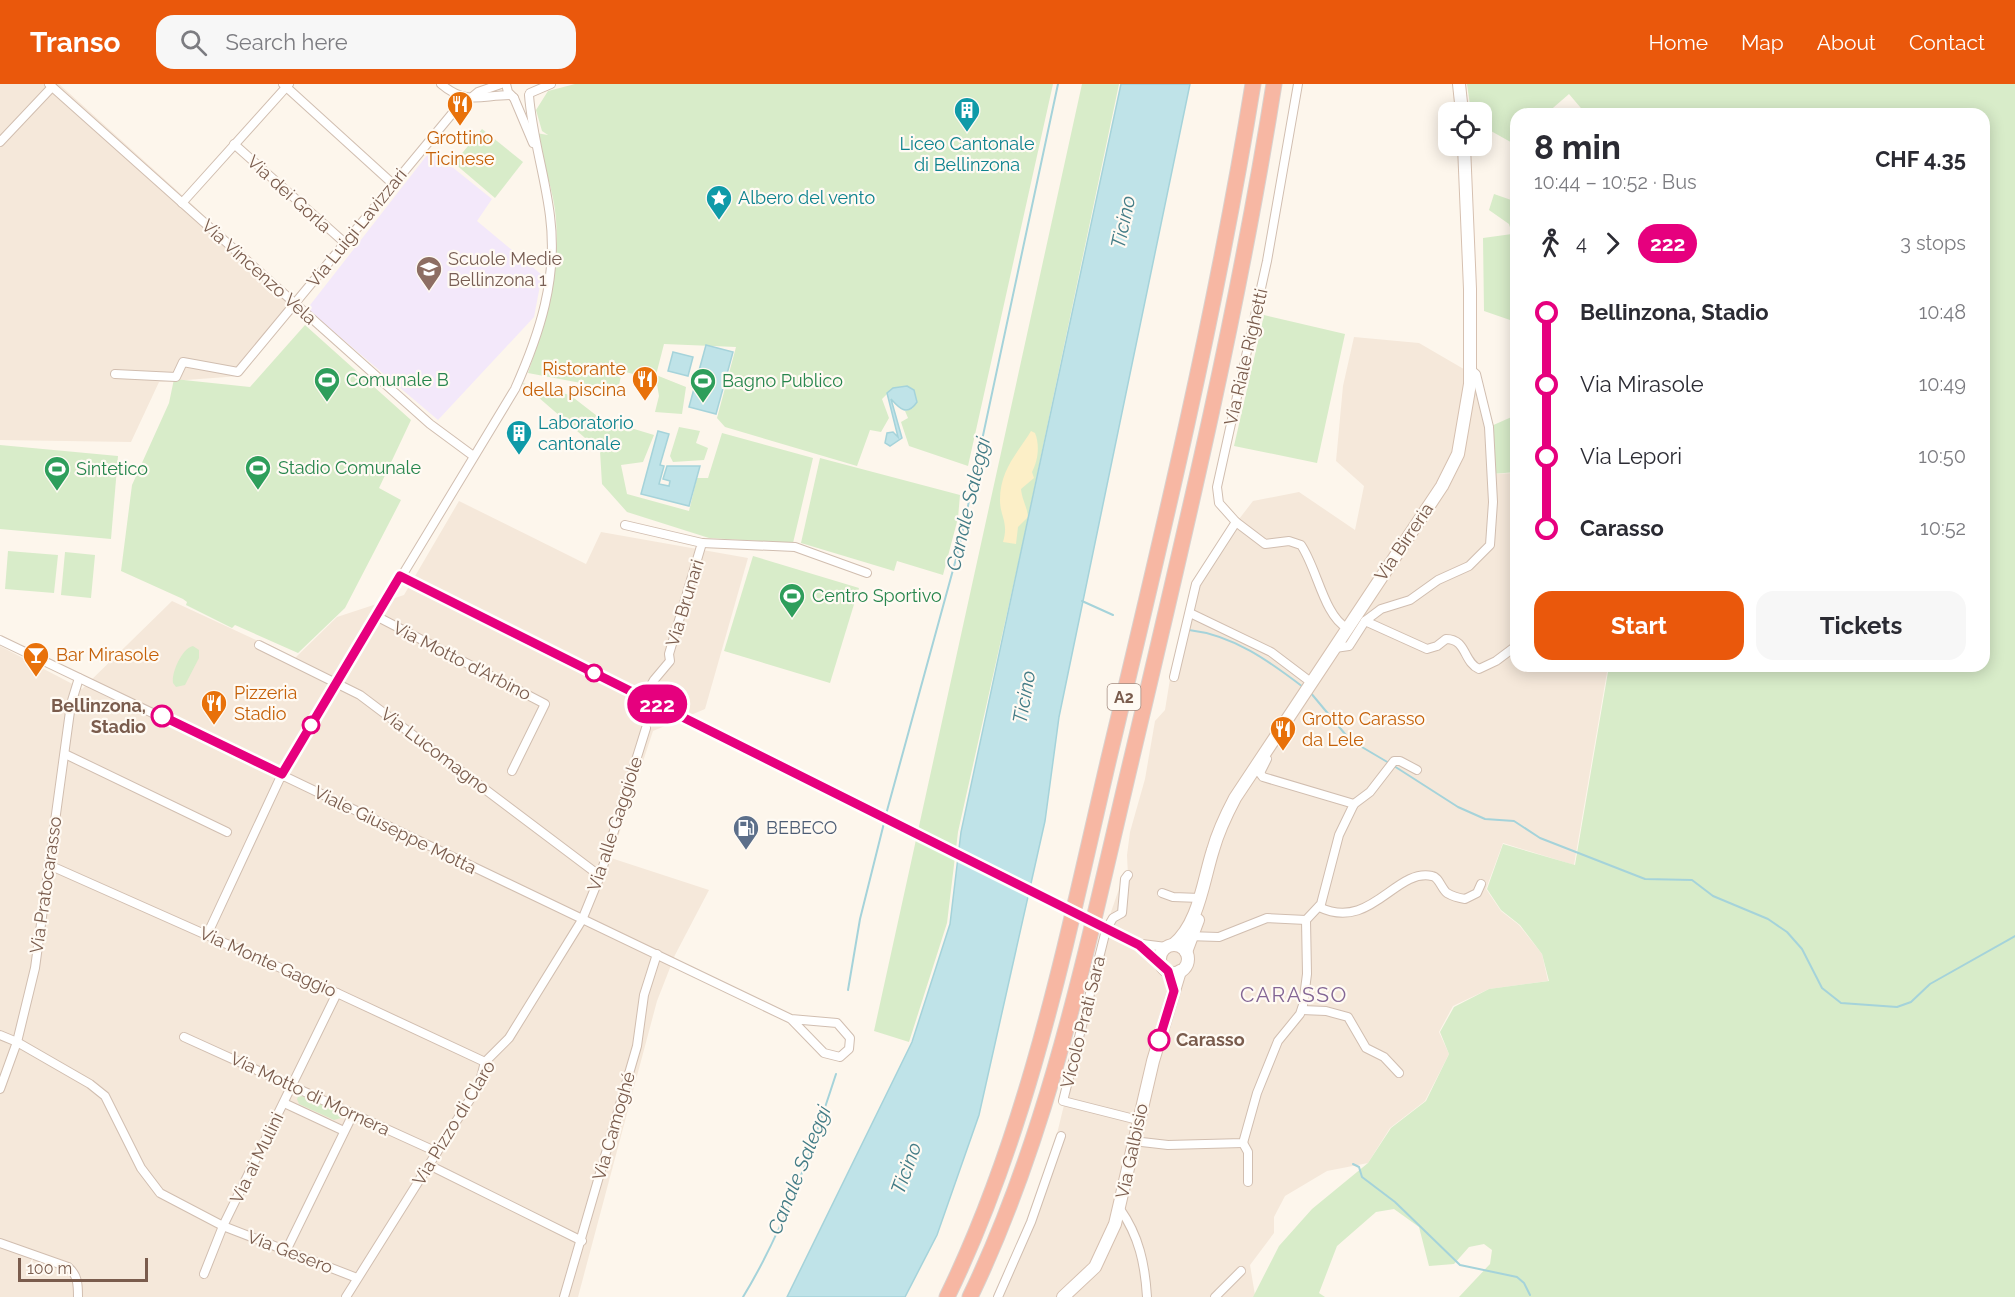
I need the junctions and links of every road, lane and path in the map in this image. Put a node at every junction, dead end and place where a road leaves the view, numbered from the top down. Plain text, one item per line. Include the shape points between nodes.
1 (441, 84) edge
2 (501, 84) edge
3 (506, 84) edge
4 (551, 84) edge
5 (1253, 84) edge
6 (1274, 84) edge
7 (1298, 84) edge
8 (1459, 84) edge
9 (50, 85) edge
10 (286, 85) edge
11 (530, 90) edge
12 (468, 97) junction
13 (512, 97) junction
14 (1461, 102) edge
15 (0, 142) edge
16 (234, 144) junction
17 (535, 146) junction
18 (1464, 156) edge
19 (393, 184) junction
20 (182, 203) junction
21 (345, 243) junction
22 (295, 304) junction
23 (1470, 369) junction
24 (115, 374) dead end
25 (472, 455) junction
26 (1236, 522) junction
27 (625, 525) dead end
28 (702, 543) junction
29 (867, 573) dead end
30 (400, 576) junction
31 (1190, 613) junction
32 (376, 616) junction
33 (1365, 621) junction
34 (1347, 628) junction
35 (0, 640) edge
36 (259, 645) dead end
37 (1335, 648) junction
38 (1510, 650) edge
39 (1174, 677) dead end
40 (79, 678) junction
41 (336, 682) junction
42 (1310, 684) junction
43 (644, 698) junction
44 (646, 728) dead end
45 (1265, 752) junction
46 (64, 754) junction
47 (1417, 770) dead end
48 (512, 771) dead end
49 (282, 774) junction
50 (1354, 804) junction
51 (227, 832) dead end
52 (49, 865) junction
53 (1128, 875) dead end
54 (600, 876) junction
55 (1481, 884) dead end
56 (1162, 893) dead end
57 (1200, 898) junction
58 (1319, 907) junction
59 (582, 920) junction
60 (1306, 920) junction
61 (207, 935) junction
62 (1189, 936) junction
63 (1136, 944) junction
64 (1170, 946) junction
65 (1186, 952) junction
66 (657, 954) junction
67 (1170, 969) junction
68 (337, 993) junction
69 (1302, 1010) junction
70 (791, 1019) junction
71 (0, 1035) edge
72 (184, 1036) dead end
73 (17, 1042) junction
74 (486, 1062) junction
75 (1400, 1073) dead end
76 (293, 1086) junction
77 (0, 1089) edge
78 (284, 1103) junction
79 (352, 1114) junction
80 (1138, 1120) junction
81 (344, 1131) junction
82 (1060, 1136) dead end
83 (1133, 1141) junction
84 (1243, 1143) junction
85 (437, 1152) junction
86 (429, 1165) junction
87 (1248, 1182) dead end
88 (1120, 1209) junction
89 (223, 1226) junction
90 (582, 1240) junction
91 (0, 1243) edge
92 (286, 1251) junction
93 (1241, 1271) dead end
94 (204, 1274) dead end
95 (357, 1278) junction
96 (78, 1297) edge
97 (346, 1297) edge
98 (564, 1297) edge
99 (947, 1297) edge
100 (970, 1297) edge
101 (998, 1297) edge
102 (1063, 1297) edge
103 (1147, 1297) edge
104 (1215, 1297) edge

1 - 12 street
2 - 12 street, Via Luigi Lavizzari
3 - 13 street
4 - 11 street
5 - 99 highway, A2 via 1191,404 1055,982 1006,1152
6 - 100 highway, A2 via 1214,397 1072,1002 1024,1164
7 - 26 street, Via Riale Righetti via 1265,271 1217,487 1219,503
8 - 14 street
9 - 15 street
9 - 20 street, Via Vincenzo Vela
10 - 16 street
10 - 19 street
11 - 13 street via 522,99
11 - 17 street
12 - 13 street
12 - 19 street, Via Luigi Lavizzari
13 - 17 street
16 - 20 street
16 - 21 street, Via dei Gorla
17 - 25 street via 552,243 546,306 536,342 515,388
18 - 23 street, Via Birreria
19 - 21 street, Via Luigi Lavizzari
20 - 22 street, Via Vincenzo Vela
21 - 22 street, Via Luigi Lavizzari
22 - 24 street, Via Luigi Lavizzari via 238,372 183,362 176,377
22 - 25 street, Via Vincenzo Vela via 430,424
23 - 33 street via 1476,374 1489,427 1491,545 1469,566 1438,580 1407,602 1385,607
23 - 34 street, Via Birreria via 1462,441 1451,471
25 - 30 street
26 - 31 street via 1196,584
26 - 34 street, Via Riale Righetti via 1265,544 1288,541 1301,545 1317,573 1334,619
27 - 28 street, Via Brunari
28 - 29 street via 795,547
28 - 43 street, Via Brunari via 670,661
30 - 32 street
30 - 43 street
31 - 39 street
31 - 42 street via 1271,652
32 - 41 street
32 - 48 street, Via Motto d'Arbino via 545,704
33 - 37 street via 1349,646
33 - 38 street via 1427,649 1446,639 1455,640 1479,669
34 - 37 street, Via Birreria
35 - 40 street, Viale Giuseppe Motta
36 - 41 street, Via Lucomagno
37 - 42 street, Via Birreria
40 - 46 street, Via Pratocarasso via 73,689
40 - 49 street, Viale Giuseppe Motta
41 - 49 street
41 - 54 street, Via Lucomagno via 360,695
42 - 45 street, Via Birreria
43 - 63 street, bridge
44 - 54 street, Via alle Gaggiole
45 - 50 street via 1267,759 1260,774 1263,777
45 - 57 street, Via Birreria via 1227,814
46 - 51 street
46 - 52 street, Via Pratocarasso
47 - 50 street via 1400,761 1392,762 1370,792
49 - 59 street, Viale Giuseppe Motta
49 - 61 street
50 - 58 street via 1339,836
52 - 61 street, Via Monte Gaggio
52 - 73 street, Via Pratocarasso via 35,966
53 - 80 street, Vicolo Prati Sara via 1122,913 1113,918 1106,930 1063,1101
54 - 59 street, Via alle Gaggiole
55 - 58 street via 1477,893 1465,900 1448,893 1429,875 1406,881 1382,899 1355,911 1340,913
56 - 57 street
57 - 62 street, Via Birreria
58 - 60 street
59 - 66 street, Viale Giuseppe Motta
59 - 74 street, Via Pizzo di Claro via 509,1038
60 - 62 street via 1267,918 1219,938
60 - 69 street via 1307,974
61 - 68 street, Via Monte Gaggio
62 - 64 street, Via Birreria
62 - 65 street, Via Birreria
63 - 64 street
63 - 67 street
64 - 65 street
64 - 67 street via 1161,957
65 - 67 street, Via Birreria via 1187,963
66 - 70 street, Viale Giuseppe Motta
66 - 90 street, Via Camoghé via 644,995 637,1046
67 - 80 street, Via Galbisio via 1174,991
68 - 74 street, Via Monte Gaggio
68 - 76 street, Via ai Mulini
69 - 75 street via 1348,1017 1366,1047
69 - 84 street via 1278,1041
70 - 70 street, Viale Giuseppe Motta via 828,1056 840,1057 849,1049 850,1038 837,1023
71 - 73 street, Via Gesero
72 - 76 street, Via Motto di Mornera
73 - 77 street, Via Pratocarasso
73 - 89 street, Via Gesero via 105,1096 141,1168 160,1193
74 - 85 street, Via Pizzo di Claro via 479,1085
76 - 78 street, Via ai Mulini
76 - 79 street, Via Motto di Mornera
78 - 81 street
78 - 89 street, Via ai Mulini
79 - 81 street
79 - 85 street, Via Motto di Mornera
80 - 83 street, Via Galbisio
81 - 92 street
82 - 101 street via 1031,1222
83 - 84 street via 1168,1145
83 - 88 street, Via Galbisio
84 - 87 street via 1248,1152
85 - 86 street, Via Pizzo di Claro
86 - 90 street
86 - 95 street, Via Pizzo di Claro
88 - 102 street, Via Galbisio via 1098,1262
88 - 103 street via 1140,1248
89 - 92 street, Via Gesero
89 - 94 street, Via Gesero
90 - 98 street, Via Camoghé
91 - 96 street via 68,1267 78,1282
92 - 95 street, Via Gesero
93 - 104 street
95 - 97 street, Via Pizzo di Claro

